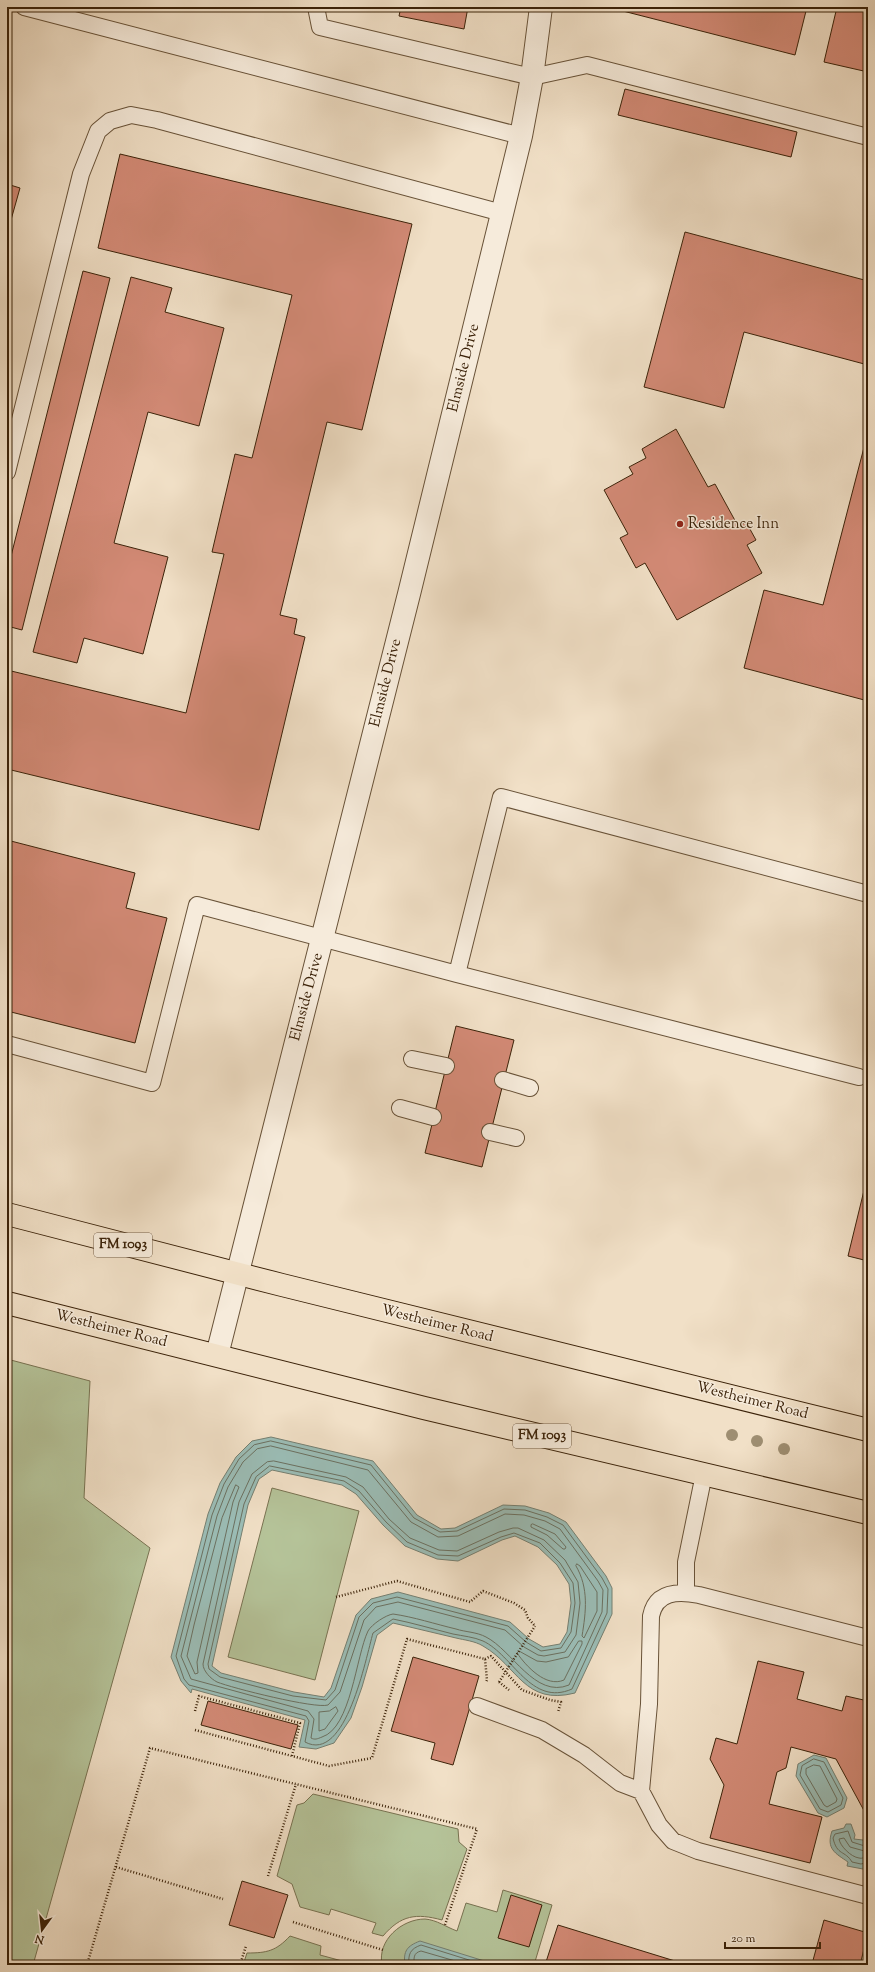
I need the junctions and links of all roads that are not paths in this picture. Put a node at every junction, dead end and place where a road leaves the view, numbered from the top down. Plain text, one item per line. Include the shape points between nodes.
1 (24, 7) edge
2 (316, 7) edge
3 (541, 7) edge
4 (532, 77) junction
5 (520, 136) junction
6 (868, 137) edge
7 (502, 213) junction
8 (7, 472) edge
9 (868, 894) edge
10 (322, 939) junction
11 (457, 974) junction
12 (7, 1044) edge
13 (412, 1059) dead end
14 (446, 1066) dead end
15 (859, 1076) dead end
16 (503, 1080) dead end
17 (530, 1088) dead end
18 (400, 1108) dead end
19 (433, 1117) dead end
20 (490, 1132) dead end
21 (516, 1138) dead end
22 (7, 1214) edge
23 (238, 1274) junction
24 (7, 1303) edge
25 (217, 1355) junction
26 (868, 1430) edge
27 (704, 1474) junction
28 (868, 1512) edge
29 (686, 1592) junction
30 (868, 1638) edge
31 (477, 1706) dead end
32 (641, 1790) junction
33 (868, 1896) edge

1 - 5 lane
2 - 4 lane via 320,27
3 - 4 street, Elmside Drive
4 - 5 street, Elmside Drive
4 - 6 lane via 587,65
5 - 7 street, Elmside Drive
7 - 8 lane via 157,120 131,115 110,121 98,131 81,174
7 - 10 street, Elmside Drive
9 - 11 lane via 501,797
10 - 11 lane
10 - 12 lane via 287,927 197,905 152,1083
10 - 23 street, Elmside Drive
11 - 15 lane
13 - 14 lane
16 - 17 lane
18 - 19 lane
20 - 21 lane
22 - 23 main road, Westheimer Road / FM 1093
23 - 25 street, Elmside Drive
23 - 26 main road, Westheimer Road / FM 1093
24 - 25 main road, Westheimer Road / FM 1093
25 - 27 main road, Westheimer Road / FM 1093 via 424,1408
27 - 28 main road, Westheimer Road / FM 1093
27 - 29 lane via 686,1562
29 - 30 lane
29 - 32 lane via 661,1597 654,1605
31 - 32 lane via 542,1730 584,1755 620,1783
32 - 33 lane via 659,1825 673,1841 698,1851

